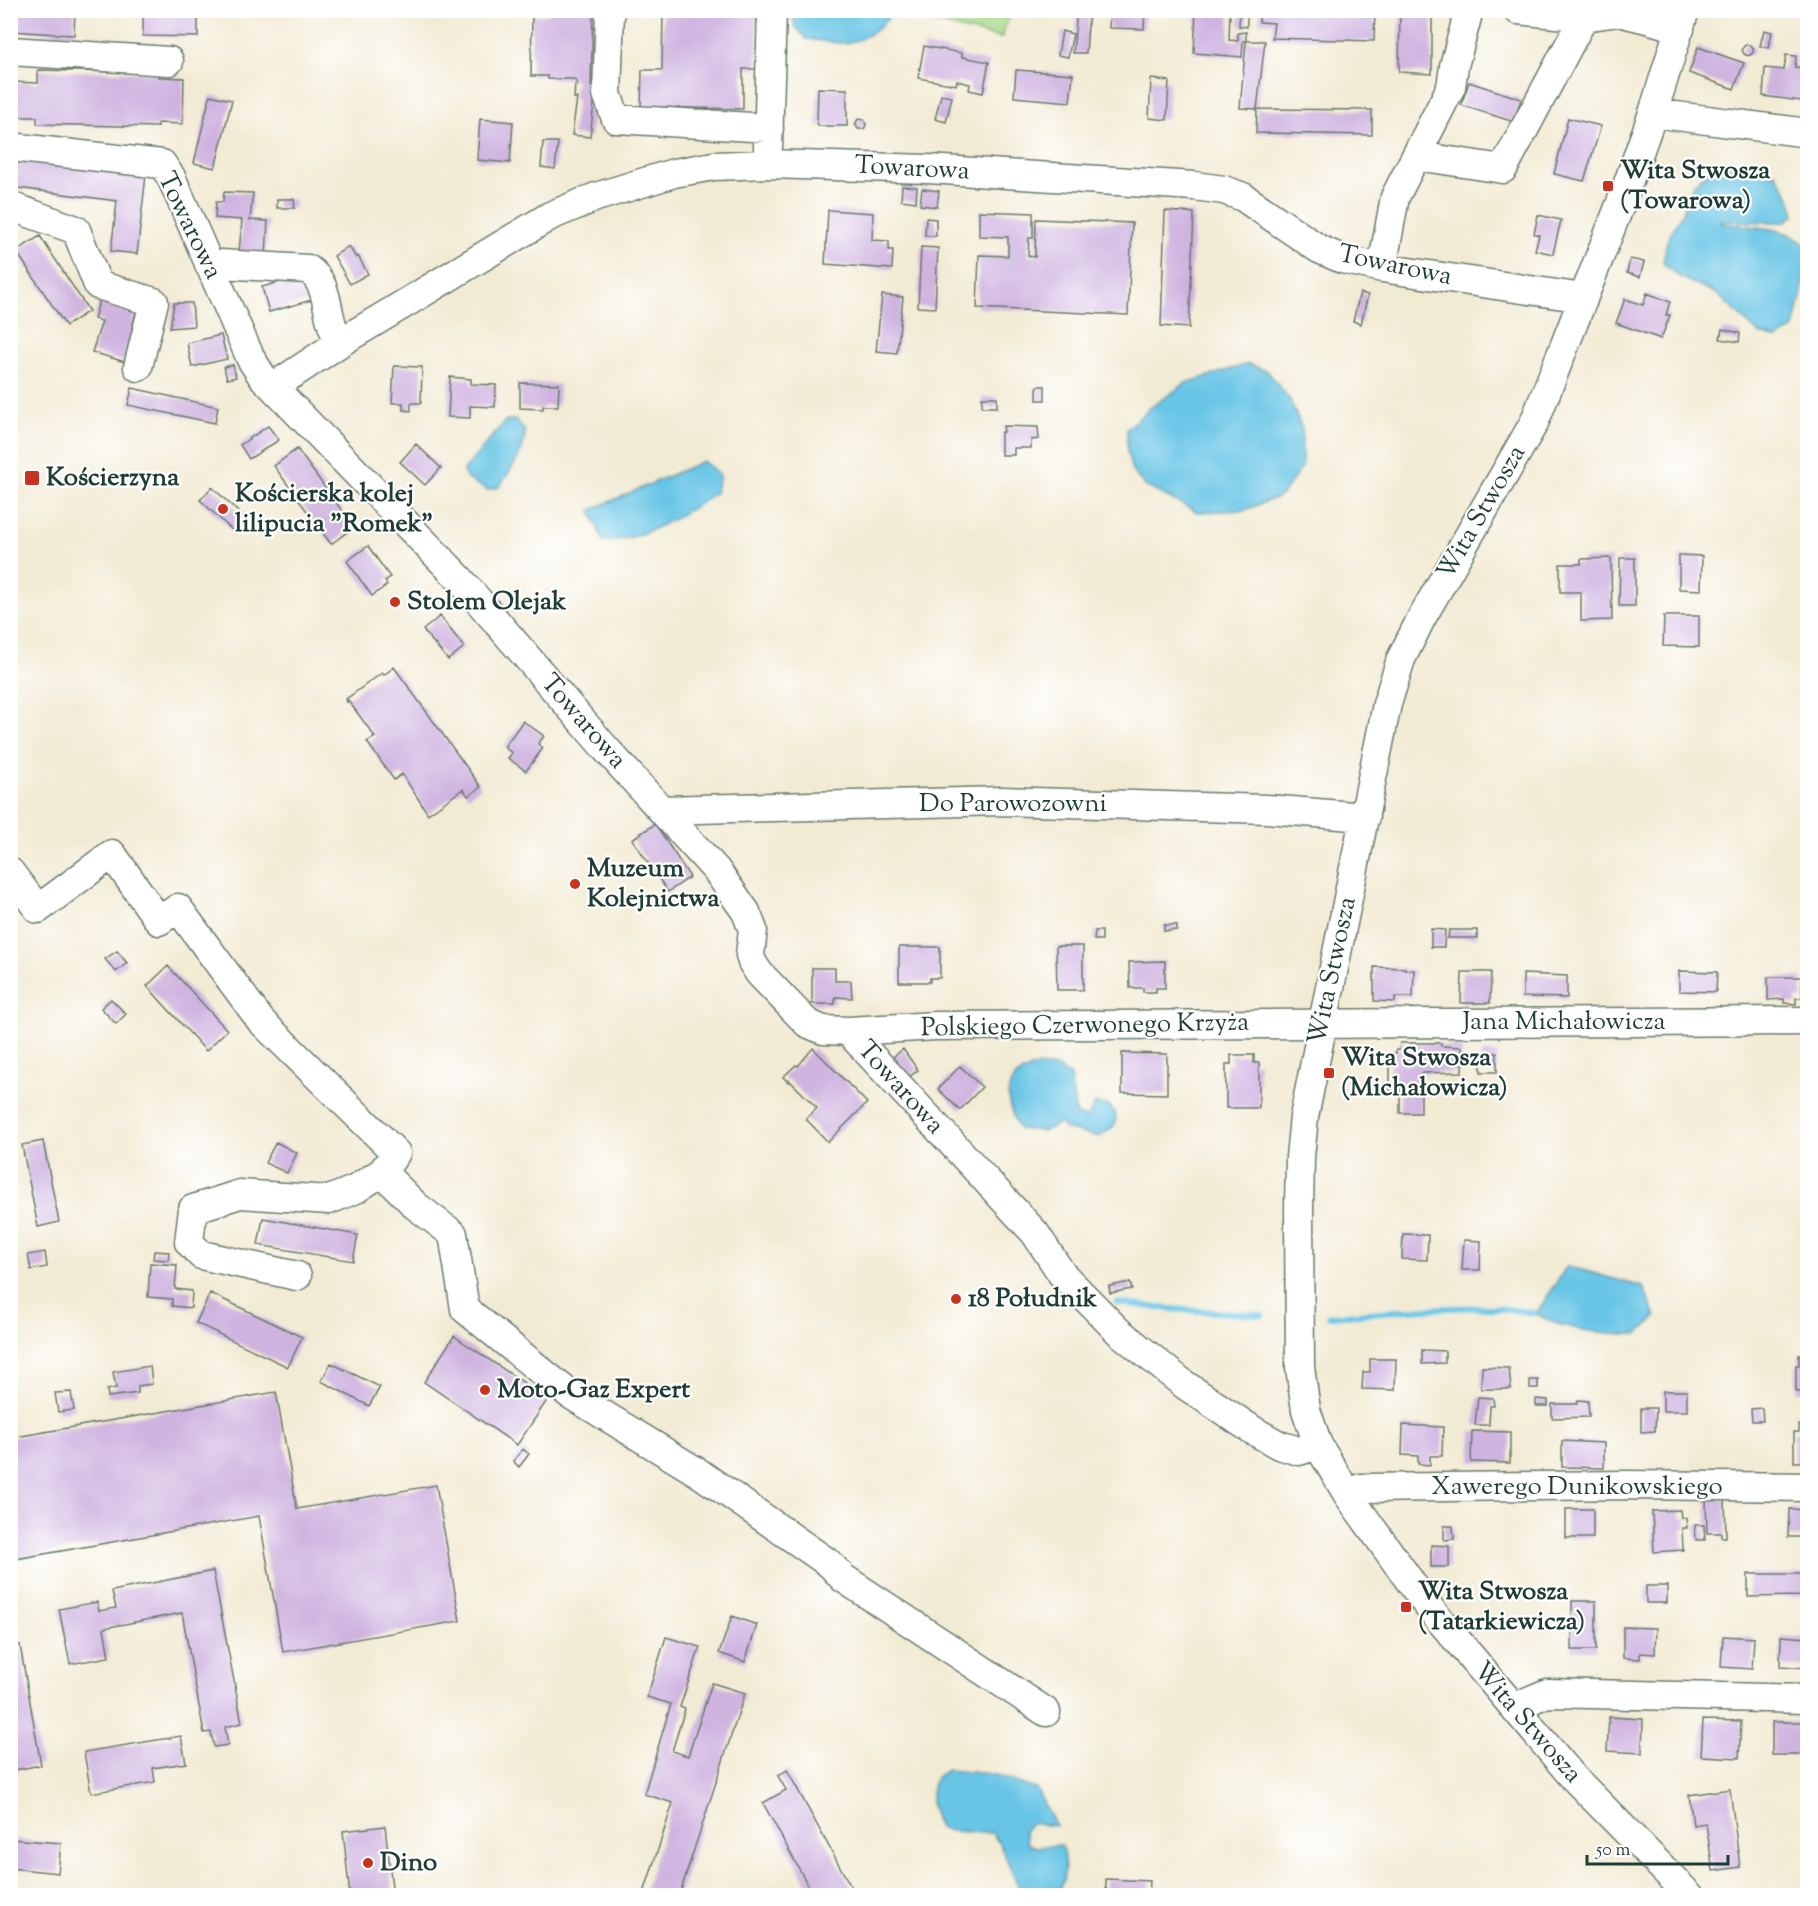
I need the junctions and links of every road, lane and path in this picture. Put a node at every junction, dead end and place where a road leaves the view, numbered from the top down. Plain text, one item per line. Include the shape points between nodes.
1 (610, 10) edge
2 (771, 10) edge
3 (1469, 10) edge
4 (1518, 10) edge
5 (1618, 11) edge
6 (1584, 17) junction
7 (1683, 20) edge
8 (10, 51) edge
9 (169, 61) dead end
10 (1653, 113) junction
11 (769, 128) junction
12 (1808, 133) edge
13 (10, 147) edge
14 (1417, 156) junction
15 (768, 164) junction
16 (10, 206) edge
17 (209, 265) junction
18 (1382, 268) junction
19 (1583, 300) junction
20 (341, 342) junction
21 (138, 367) dead end
22 (273, 387) junction
23 (662, 810) junction
24 (1365, 818) junction
25 (10, 872) edge
26 (1808, 1021) edge
27 (1322, 1024) junction
28 (848, 1031) junction
29 (382, 1172) junction
30 (297, 1276) dead end
31 (1318, 1444) junction
32 (1808, 1488) edge
33 (1348, 1495) junction
34 (1808, 1699) edge
35 (1516, 1711) junction
36 (1046, 1712) dead end
37 (1690, 1896) edge

1 - 11 street via 607,94 616,119
2 - 11 street
3 - 14 street via 1451,87
4 - 6 street
5 - 6 street
5 - 7 street via 1651,20
6 - 14 street via 1503,169
7 - 10 street, Wita Stwosza
8 - 9 street
10 - 12 street
10 - 19 street, Wita Stwosza
11 - 15 street
13 - 17 street, Towarowa via 162,164
14 - 18 street via 1395,197
15 - 18 street, Towarowa via 928,169 1224,190 1258,206 1319,249
15 - 20 street, Towarowa via 714,166 674,173 550,216
16 - 21 street via 76,230 98,285 154,302
17 - 20 street via 308,269 318,276 333,333
17 - 22 street, Towarowa via 251,359
18 - 19 street, Towarowa
19 - 24 street, Wita Stwosza via 1534,423 1401,659
20 - 22 street, Towarowa
22 - 23 street, Towarowa via 458,577
23 - 24 street, Do Parowozowni via 1001,801 1268,809
23 - 28 street, Towarowa via 717,871 746,912 753,930 750,955 759,973 807,1023
24 - 27 street, Wita Stwosza
25 - 29 street via 38,909 112,854 159,921 178,908 261,1021 396,1153
26 - 27 street, Jana Michałowicza
27 - 28 street, Polskiego Czerwonego Krzyża via 936,1026
27 - 31 street, Wita Stwosza via 1304,1117 1299,1210 1300,1367 1306,1410
28 - 31 street, Towarowa via 1035,1233 1062,1274 1118,1331 1185,1385 1254,1431 1299,1450
29 - 30 street via 329,1200 240,1194 193,1209 189,1242 201,1255
29 - 36 street via 416,1206 453,1234 465,1309 568,1393 699,1473 830,1564 843,1578
31 - 33 street, Wita Stwosza
32 - 33 street, Xawerego Dunikowskiego via 1360,1488
33 - 35 street, Wita Stwosza via 1427,1605
34 - 35 street via 1547,1693
35 - 37 street, Wita Stwosza via 1574,1778

